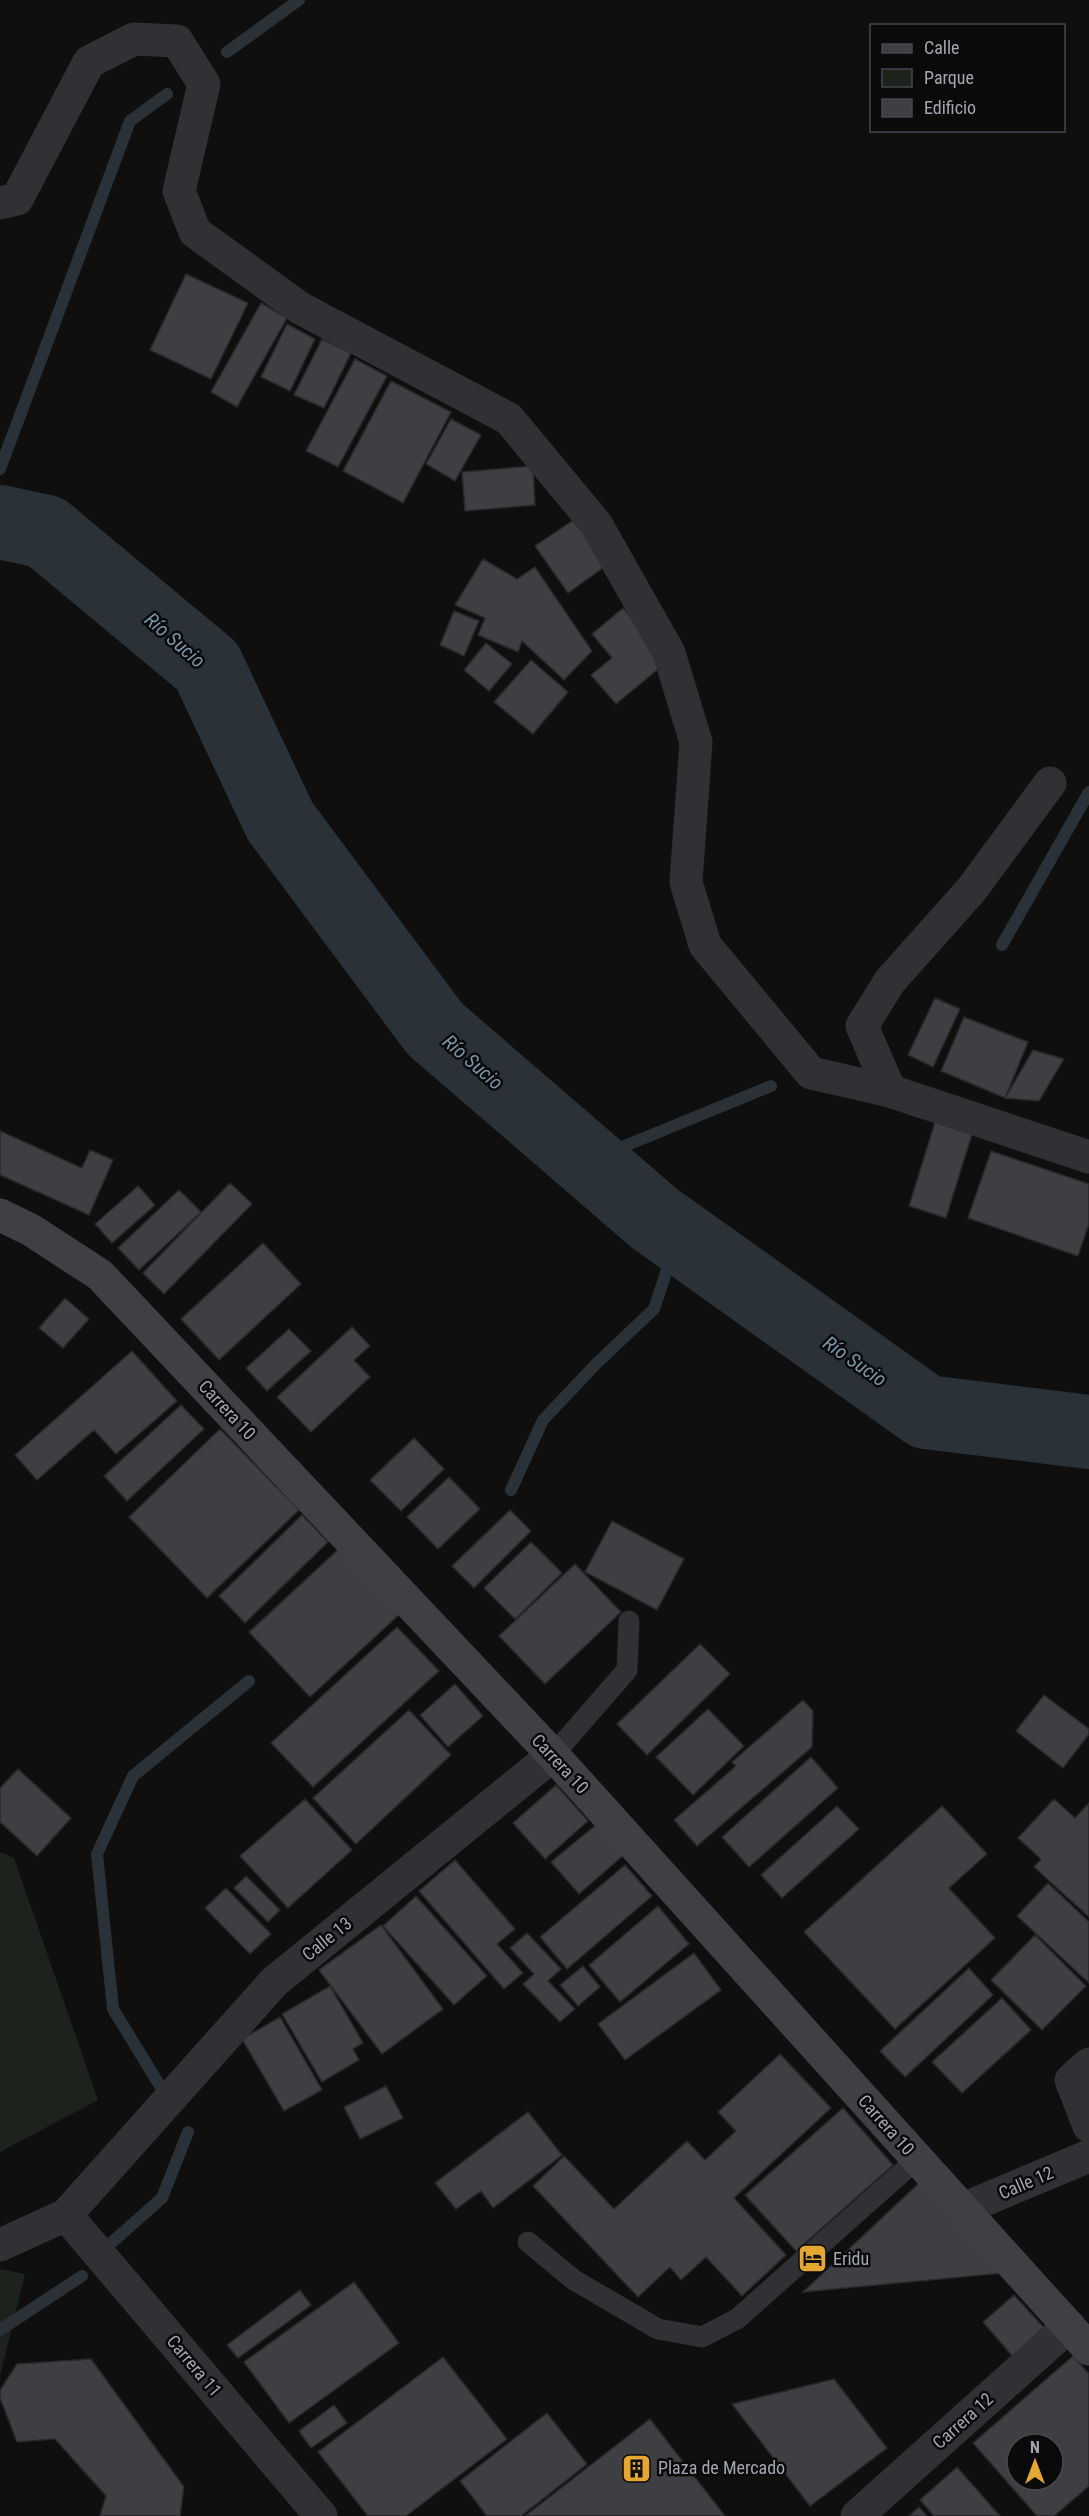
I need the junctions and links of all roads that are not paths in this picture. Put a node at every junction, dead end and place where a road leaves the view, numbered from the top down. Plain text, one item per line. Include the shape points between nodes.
1 (0, 203) edge
2 (1050, 783) dead end
3 (890, 1091) junction
4 (1089, 1157) edge
5 (0, 1215) edge
6 (629, 1621) dead end
7 (553, 1755) junction
8 (1089, 2064) edge
9 (1089, 2126) edge
10 (1089, 2156) edge
11 (917, 2159) junction
12 (963, 2209) junction
13 (66, 2215) junction
14 (528, 2242) dead end
15 (0, 2245) edge
16 (1079, 2338) edge
17 (321, 2516) edge
18 (857, 2516) edge

1 - 3 street via 17,199 89,62 134,39 177,41 204,84 179,191 195,232 300,308 509,419 596,524 669,653 696,742 686,882 705,945 811,1074
2 - 3 street via 972,889 890,981 862,1026
3 - 4 street
5 - 7 main road, Carrera 10 via 31,1230 100,1275
6 - 7 lane, Calle 13 via 627,1670
7 - 11 main road, Carrera 10
7 - 13 street, Calle 13 via 274,1982
8 - 9 street via 1071,2080
10 - 12 street, Calle 12
11 - 12 main road, Carrera 10
11 - 14 lane via 737,2319 702,2337 658,2329 574,2280
12 - 16 main road, Carrera 10
13 - 15 street, Calle 13
13 - 17 street, Carrera 11
16 - 18 street, Carrera 12

